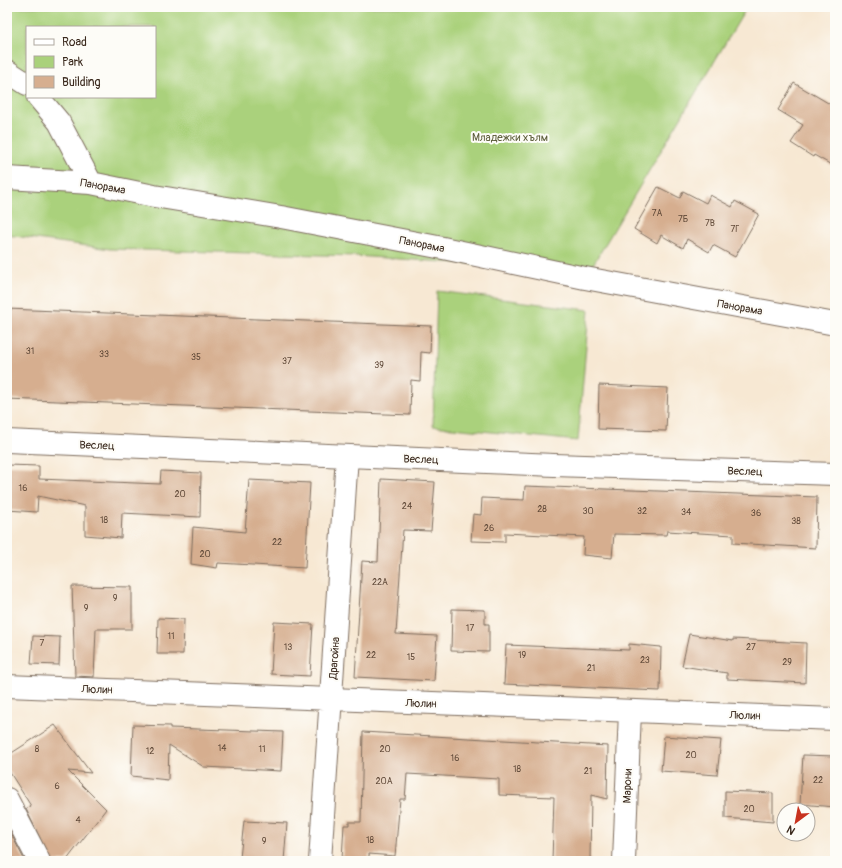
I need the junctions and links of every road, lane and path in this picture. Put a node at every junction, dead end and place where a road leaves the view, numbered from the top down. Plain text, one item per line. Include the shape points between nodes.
1 (7, 71) edge
2 (26, 83) edge
3 (39, 98) edge
4 (7, 178) edge
5 (91, 183) junction
6 (835, 324) edge
7 (7, 441) edge
8 (347, 456) junction
9 (835, 474) edge
10 (7, 686) edge
11 (331, 698) junction
12 (630, 711) junction
13 (835, 719) edge
14 (7, 800) edge
15 (39, 861) edge
16 (320, 861) edge
17 (624, 861) edge

1 - 2 street
3 - 5 street via 59,122
4 - 5 street, Панорама
5 - 6 street, Панорама
7 - 8 street, Веслец
8 - 9 street, Веслец
8 - 11 street, Драгойна
10 - 11 street, Люлин
11 - 12 street, Люлин
11 - 16 street, Драгойна
12 - 13 street, Люлин
12 - 17 street, Марони
14 - 15 street

